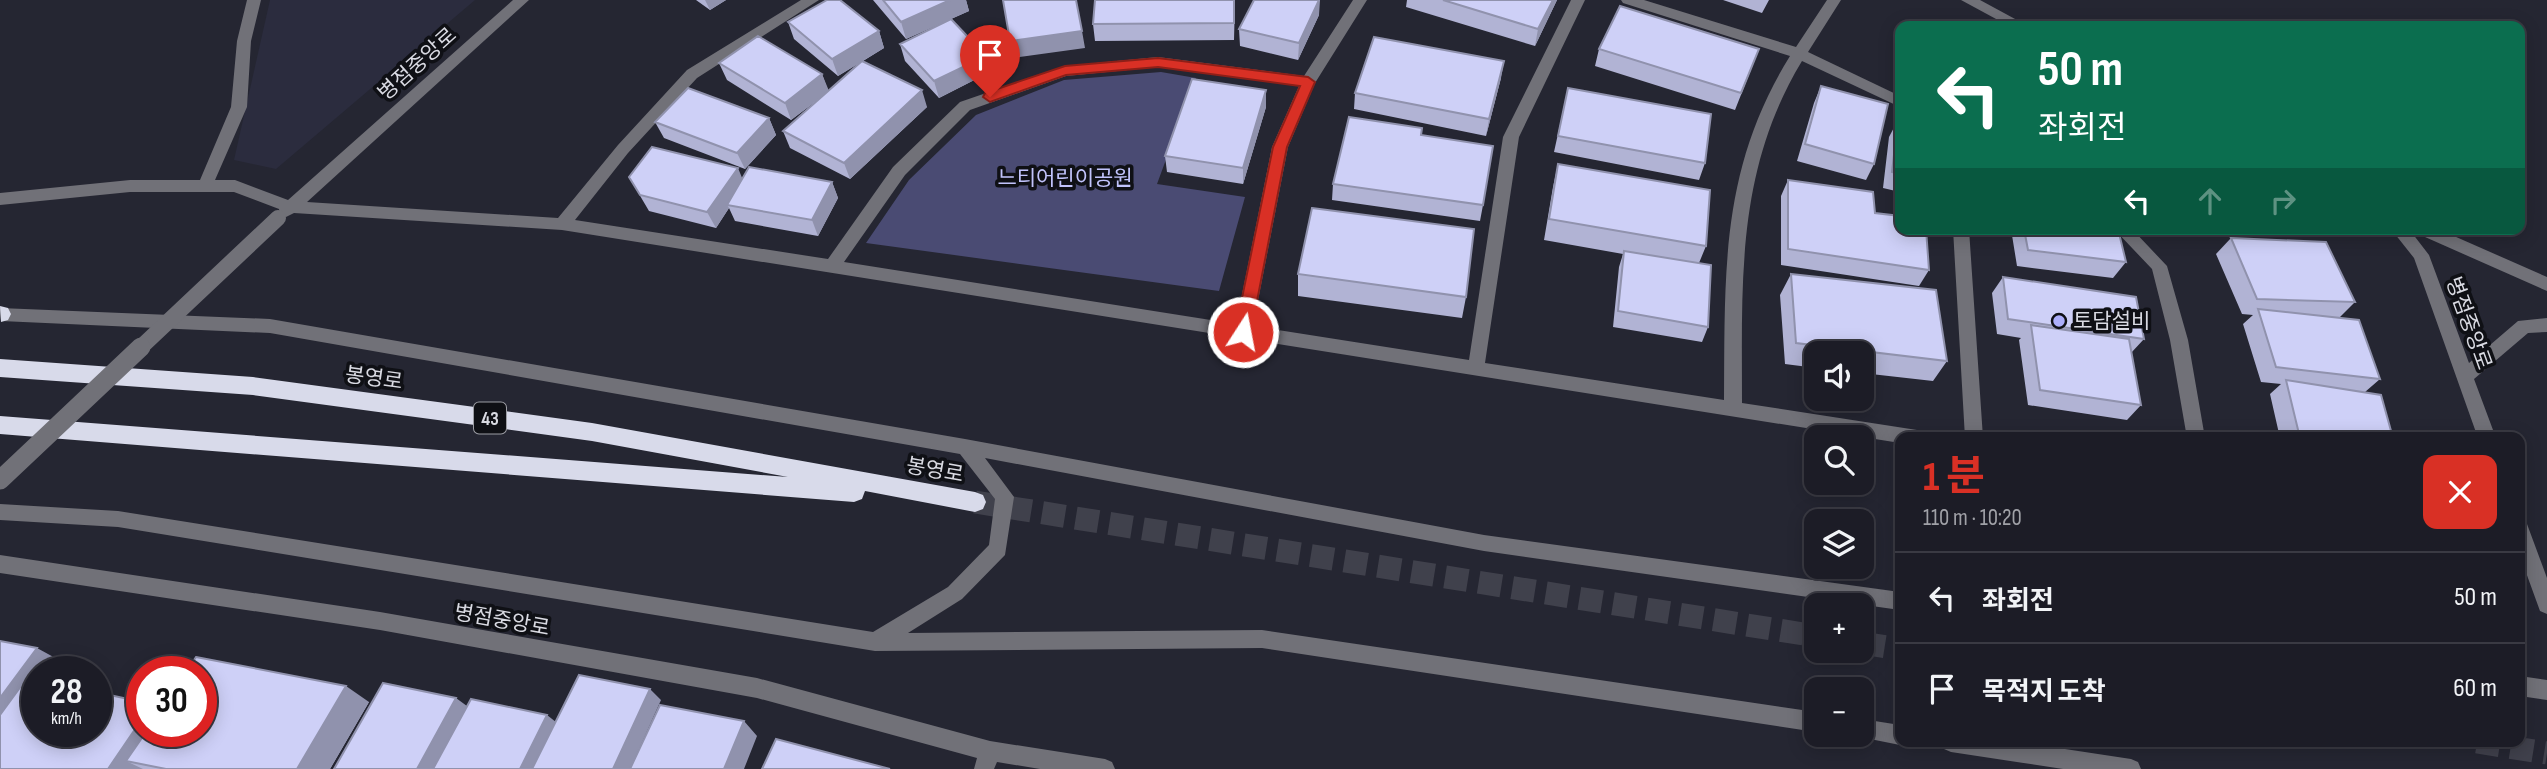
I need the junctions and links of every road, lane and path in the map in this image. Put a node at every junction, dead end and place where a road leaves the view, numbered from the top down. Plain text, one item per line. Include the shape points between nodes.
1 (254, 0) edge
2 (522, 0) edge
3 (813, 0) edge
4 (1360, 0) edge
5 (1578, 0) edge
6 (1628, 0) edge
7 (1834, 0) edge
8 (1968, 0) edge
9 (2011, 21) edge
10 (1798, 53) junction
11 (1308, 82) junction
12 (1895, 100) edge
13 (205, 186) junction
14 (0, 199) edge
15 (285, 212) junction
16 (562, 223) junction
17 (1961, 235) edge
18 (2128, 235) edge
19 (2404, 235) edge
20 (2436, 235) edge
21 (832, 266) junction
22 (2547, 284) edge
23 (0, 314) edge
24 (2547, 325) edge
25 (1243, 332) junction
26 (0, 368) edge
27 (1476, 369) junction
28 (2464, 377) junction
29 (1733, 408) junction
30 (0, 425) edge
31 (1974, 432) edge
32 (2195, 432) edge
33 (2485, 432) edge
34 (1895, 434) edge
35 (965, 447) junction
36 (0, 480) edge
37 (0, 512) edge
38 (2525, 546) edge
39 (0, 565) edge
40 (1895, 600) edge
41 (2547, 605) edge
42 (876, 642) junction
43 (2525, 687) edge
44 (2547, 690) edge
45 (1804, 720) edge
46 (1874, 731) edge
47 (1895, 733) edge
48 (1981, 747) edge
49 (987, 760) edge
50 (2087, 765) edge
51 (1105, 769) edge
52 (2131, 769) edge

1 - 13 street via 244,41 239,107
2 - 15 street, 병점중앙로
3 - 16 street via 692,74
4 - 11 street
5 - 27 street via 1511,137
6 - 10 street
7 - 10 street
8 - 9 street
10 - 12 street
10 - 29 street via 1759,134 1741,199
11 - 21 street via 1158,62 1065,71 965,106 899,171
11 - 25 street via 1280,147
13 - 14 street via 130,186
13 - 15 street via 235,187
15 - 16 street
15 - 36 street, 병점중앙로, bridge
16 - 21 street
17 - 31 street
18 - 32 street via 2159,266 2179,340
19 - 28 street, 병점중앙로 via 2421,255
20 - 22 street
21 - 25 street
23 - 35 street via 270,326
24 - 28 street via 2524,326
25 - 27 street
26 - 30 highway, 봉영로 / 43 via 253,386 592,432 975,502
27 - 29 street
28 - 33 street, 병점중앙로
29 - 34 street
35 - 40 street via 1484,543
35 - 42 street via 1005,497 998,549 955,593
37 - 42 street via 118,519
38 - 41 street
39 - 49 street, 병점중앙로 via 380,621 757,688
42 - 45 street via 1262,639
43 - 44 street
46 - 47 street
48 - 50 street
49 - 51 street, 병점중앙로
50 - 52 street

